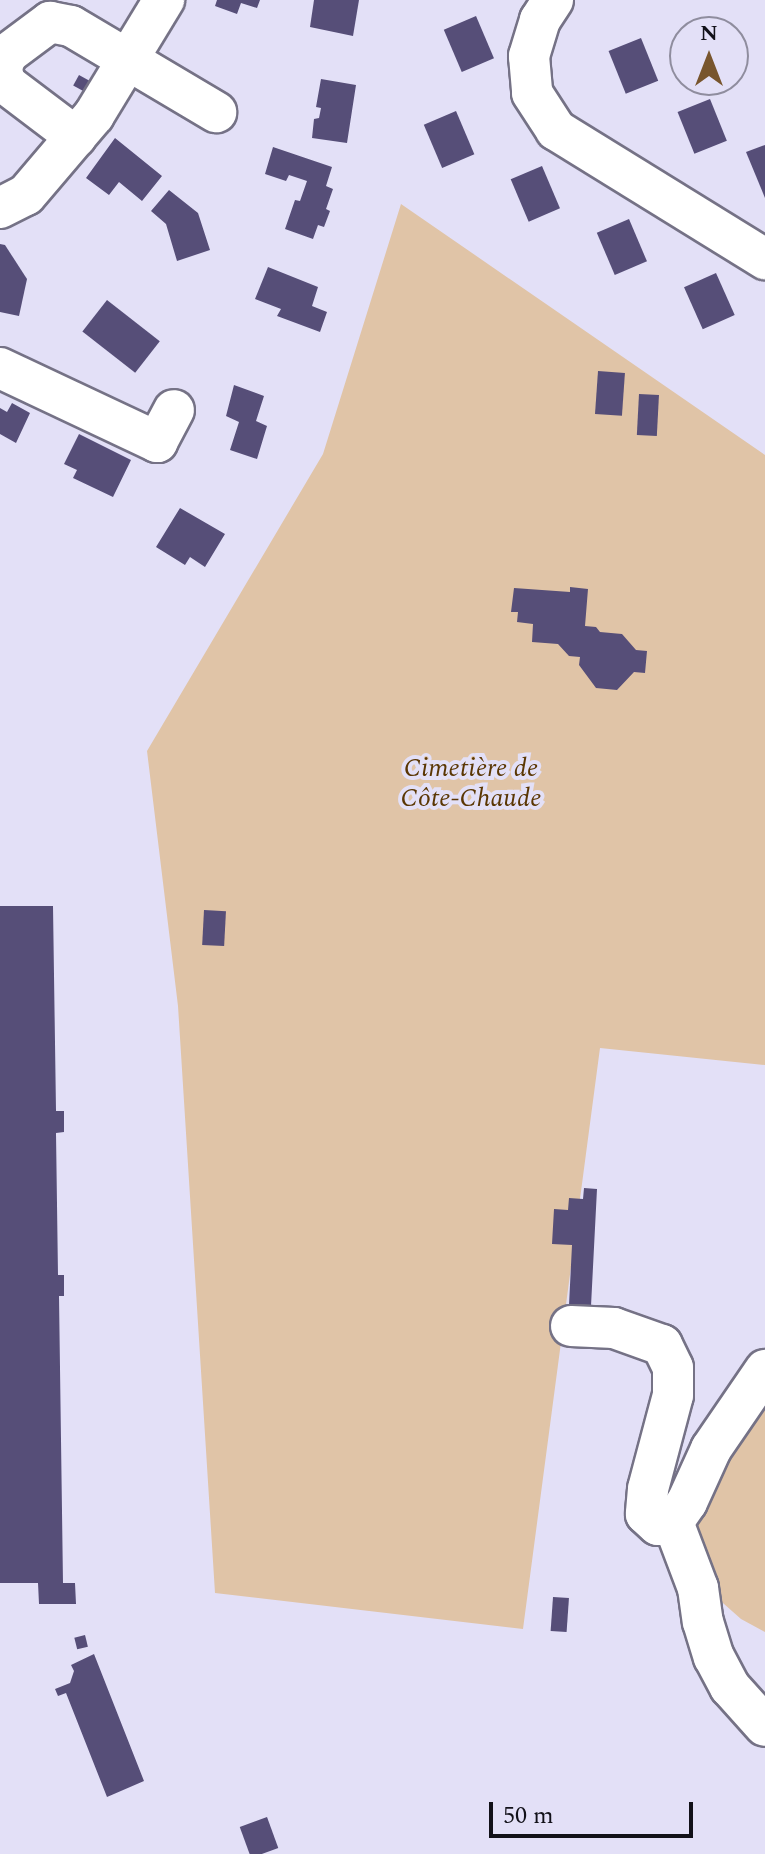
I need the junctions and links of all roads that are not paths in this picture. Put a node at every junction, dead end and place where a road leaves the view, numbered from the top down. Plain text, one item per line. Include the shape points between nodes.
1 (164, 0) edge
2 (553, 0) edge
3 (130, 59) junction
4 (216, 112) dead end
5 (76, 137) junction
6 (0, 208) edge
7 (765, 259) edge
8 (0, 368) edge
9 (174, 410) dead end
10 (571, 1326) dead end
11 (765, 1370) edge
12 (673, 1522) junction
13 (765, 1726) edge

1 - 3 street
2 - 7 street via 540,20 529,56 532,93 556,130
3 - 4 street
3 - 5 street
3 - 5 street via 71,26 50,22 7,54 1,69 6,84
5 - 6 street via 26,195
8 - 9 street via 157,442
10 - 12 street via 614,1328 662,1345 673,1368 673,1395 646,1514 658,1525
11 - 12 street via 711,1449
12 - 13 street via 698,1588 714,1657 730,1687

